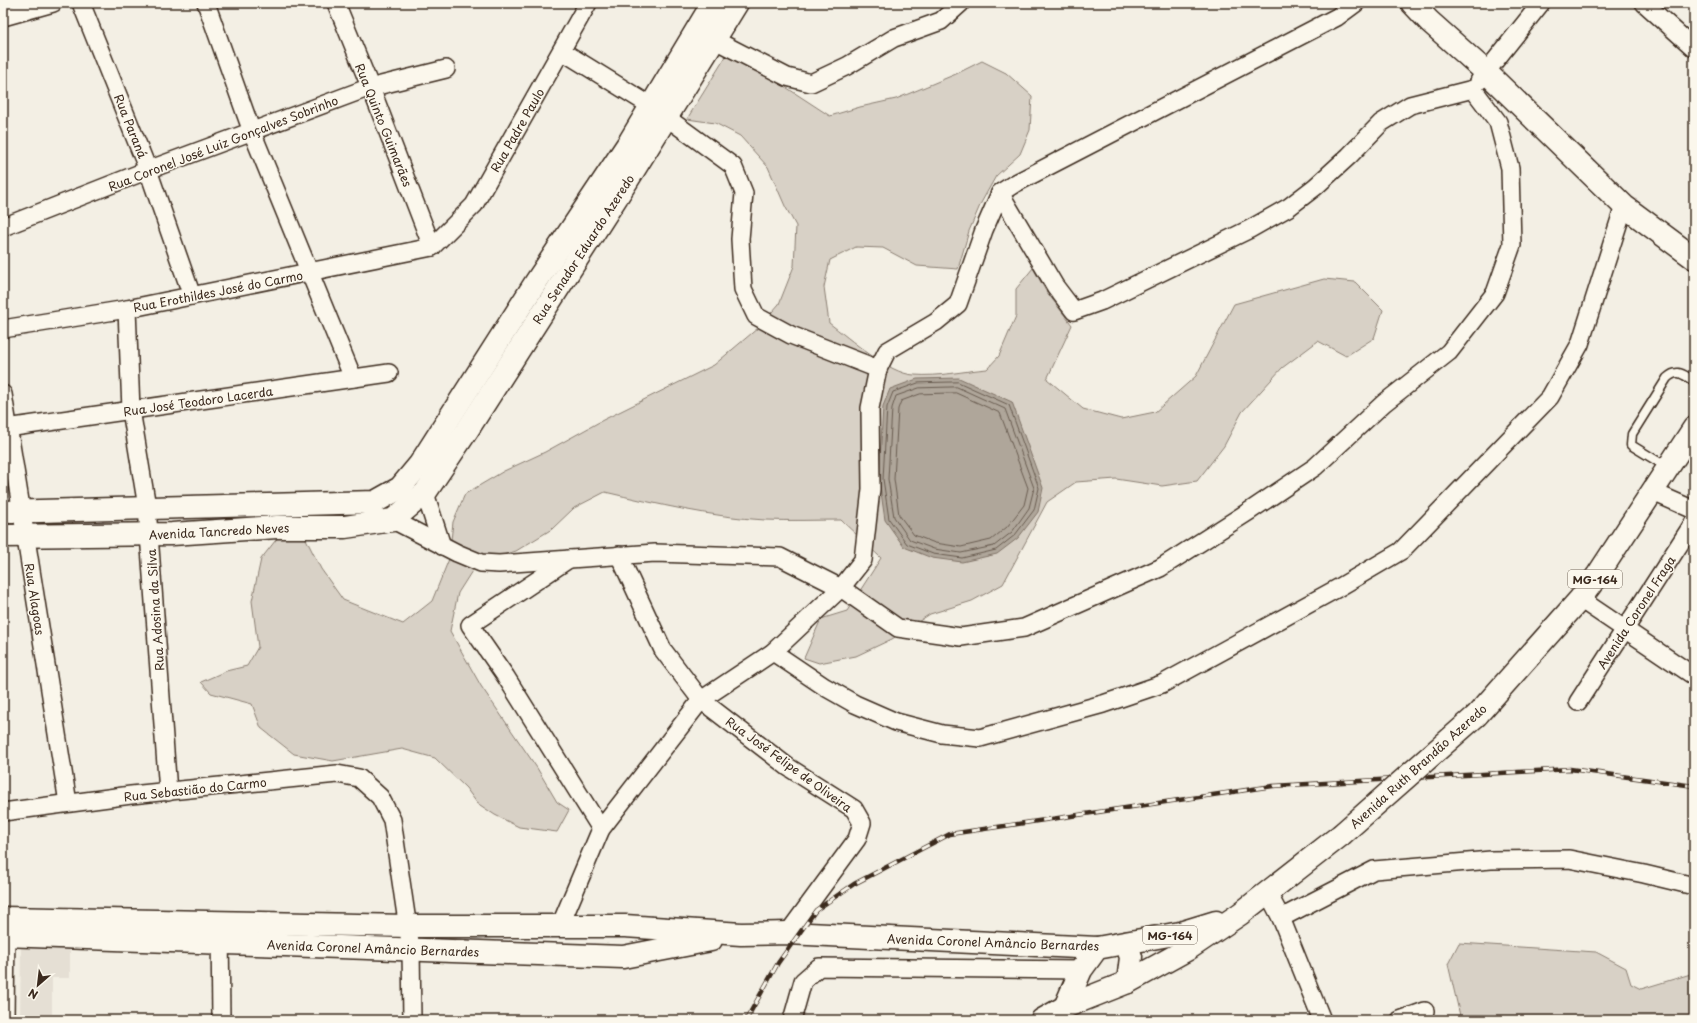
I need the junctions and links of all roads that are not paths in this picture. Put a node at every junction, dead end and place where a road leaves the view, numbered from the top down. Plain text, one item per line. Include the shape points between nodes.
1 (53, 3) edge
2 (81, 3) edge
3 (206, 3) edge
4 (336, 3) edge
5 (588, 3) edge
6 (713, 3) edge
7 (737, 3) edge
8 (961, 3) edge
9 (1356, 3) edge
10 (1412, 3) edge
11 (1541, 3) edge
12 (1644, 3) edge
13 (3, 17) edge
14 (714, 40) junction
15 (1694, 48) edge
16 (562, 51) junction
17 (446, 69) dead end
18 (1486, 72) junction
19 (370, 88) junction
20 (1473, 89) junction
21 (659, 112) junction
22 (252, 132) junction
23 (148, 170) junction
24 (1000, 193) junction
25 (1624, 206) junction
26 (3, 227) edge
27 (432, 247) junction
28 (1694, 258) edge
29 (309, 272) junction
30 (192, 296) junction
31 (127, 309) junction
32 (3, 329) edge
33 (878, 369) junction
34 (389, 373) dead end
35 (353, 378) junction
36 (1694, 381) edge
37 (3, 394) edge
38 (130, 410) junction
39 (7, 428) junction
40 (1694, 428) edge
41 (420, 464) joint
42 (1668, 468) junction
43 (1653, 492) junction
44 (425, 493) junction
45 (148, 507) junction
46 (1694, 510) edge
47 (12, 512) edge
48 (393, 520) junction
49 (1694, 522) edge
50 (150, 534) junction
51 (3, 536) edge
52 (25, 536) junction
53 (442, 546) junction
54 (619, 555) junction
55 (569, 559) junction
56 (841, 588) junction
57 (1580, 599) junction
58 (1625, 630) junction
59 (773, 652) junction
60 (1694, 676) edge
61 (701, 700) junction
62 (1578, 702) dead end
63 (168, 792) junction
64 (68, 804) junction
65 (3, 812) edge
66 (601, 830) junction
67 (1694, 886) edge
68 (1268, 893) junction
69 (1240, 914) junction
70 (1281, 918) junction
71 (220, 922) junction
72 (5, 926) edge
73 (407, 926) junction
74 (560, 926) junction
75 (788, 933) junction
76 (741, 934) junction
77 (1126, 943) junction
78 (221, 944) junction
79 (1097, 948) junction
80 (411, 949) junction
81 (1081, 970) junction
82 (1128, 982) junction
83 (1065, 1007) junction
84 (1425, 1011) dead end
85 (5, 1020) edge
86 (221, 1020) edge
87 (412, 1020) edge
88 (792, 1020) edge
89 (1042, 1020) edge
90 (1322, 1020) edge
91 (1400, 1020) edge

1 - 13 street
2 - 23 street, Rua Paraná
3 - 22 street
4 - 19 street, Rua Quinto Guimarães
5 - 16 street, Rua Padre Paulo
6 - 21 street, Rua Senador Eduardo Azeredo
7 - 14 street, Rua Senador Eduardo Azeredo
8 - 14 street via 941,21 894,38 847,66 811,83 787,77
9 - 24 street via 1337,17
10 - 18 street
11 - 18 street
12 - 15 street
14 - 21 street, Rua Senador Eduardo Azeredo
16 - 21 street
16 - 27 street, Rua Padre Paulo via 474,205
17 - 19 street, Rua Coronel José Luiz Gonçalves Sobrinho
18 - 20 street
18 - 25 street
19 - 22 street, Rua Coronel José Luiz Gonçalves Sobrinho
19 - 27 street, Rua Quinto Guimarães
20 - 24 street via 1410,105 1381,123 1315,187 1290,207 1109,297 1074,311 1055,286
20 - 56 street via 1498,122 1510,168 1512,245 1495,293 1449,352 1384,403 1315,467 1160,568 1024,628 961,637 898,628
21 - 33 street via 733,166 744,193 740,239 743,290 756,316 791,336
21 - 41 street, Rua Senador Eduardo Azeredo via 630,141
21 - 44 street, Rua Senador Eduardo Azeredo via 571,270
22 - 23 street, Rua Coronel José Luiz Gonçalves Sobrinho
22 - 29 street
23 - 26 street, Rua Coronel José Luiz Gonçalves Sobrinho
23 - 30 street, Rua Paraná
24 - 33 street via 958,304 936,322 886,351
25 - 28 street
25 - 59 street via 1580,344 1550,397 1401,551 1162,684 1103,704 980,738 942,734 896,722 825,687
27 - 29 street, Rua Erothildes José do Carmo
29 - 30 street, Rua Erothildes José do Carmo
29 - 35 street
30 - 31 street, Rua Erothildes José do Carmo
31 - 32 street, Rua Erothildes José do Carmo
31 - 38 street, Rua Adosina da Silva
33 - 56 street via 870,408 871,489 863,560
34 - 35 street, Rua José Teodoro Lacerda
35 - 38 street, Rua José Teodoro Lacerda
36 - 42 lane via 1681,373 1673,373 1667,378 1630,439 1631,445
37 - 39 street, Rua Alagoas
38 - 39 street, Rua José Teodoro Lacerda
38 - 45 street, Rua Adosina da Silva
39 - 47 street, Rua Alagoas
40 - 42 street, Avenida Ruth Brandão Azeredo / MG-164
41 - 45 street, Avenida Tancredo Neves via 400,488 375,502
42 - 43 street, Avenida Ruth Brandão Azeredo / MG-164
43 - 46 street
43 - 57 street, Avenida Ruth Brandão Azeredo / MG-164
44 - 48 street
44 - 53 street
45 - 47 street, Avenida Tancredo Neves
45 - 50 street, Rua Adosina da Silva
47 - 52 street, Rua Alagoas
48 - 50 street, Avenida Tancredo Neves via 346,527 277,527
48 - 53 street
49 - 58 street, Avenida Coronel Fraga
50 - 52 street, Avenida Tancredo Neves
50 - 63 street, Rua Adosina da Silva
51 - 52 street, Avenida Tancredo Neves
52 - 64 street, Rua Alagoas
53 - 55 street via 481,563
54 - 55 street
54 - 56 street via 656,553 780,557
54 - 61 street, Rua José Felipe de Oliveira via 663,650
55 - 66 street via 470,625 506,677
56 - 59 street
57 - 58 street
57 - 68 street, Avenida Ruth Brandão Azeredo / MG-164, bridge via 1477,715 1341,835
58 - 60 street
58 - 62 street, Avenida Coronel Fraga
59 - 61 street
61 - 66 street
61 - 75 street, Rua José Felipe de Oliveira via 788,767 854,809 862,823 857,839
63 - 64 street, Rua Sebastião do Carmo
63 - 73 street, Rua Sebastião do Carmo via 337,774 359,778 380,797 392,820
64 - 65 street, Rua Sebastião do Carmo
66 - 74 street
67 - 70 street via 1569,859 1483,861 1374,870
68 - 69 street, Avenida Ruth Brandão Azeredo / MG-164
68 - 70 street
69 - 77 street, Avenida Coronel Amâncio Bernardes / MG-164 via 1180,933
69 - 82 street, Avenida Ruth Brandão Azeredo / MG-164 via 1188,949
70 - 90 street
71 - 72 street, Avenida Coronel Amâncio Bernardes
71 - 73 street, Avenida Coronel Amâncio Bernardes
71 - 78 street
72 - 78 street, Avenida Coronel Amâncio Bernardes
72 - 85 street
73 - 74 street, Avenida Coronel Amâncio Bernardes
73 - 80 street
74 - 76 street, Avenida Coronel Amâncio Bernardes via 625,926
75 - 76 street, Avenida Coronel Amâncio Bernardes
75 - 79 street, Avenida Coronel Amâncio Bernardes
76 - 80 street, Avenida Coronel Amâncio Bernardes via 623,957
77 - 79 street, Avenida Coronel Amâncio Bernardes / MG-164
77 - 82 street via 1131,957
78 - 80 street, Avenida Coronel Amâncio Bernardes
78 - 86 street
79 - 81 street
80 - 87 street
81 - 83 street
81 - 88 street, Avenida Coronel Amâncio Bernardes via 819,967 803,981
82 - 83 street, MG-164
83 - 89 street, MG-164
84 - 91 street

